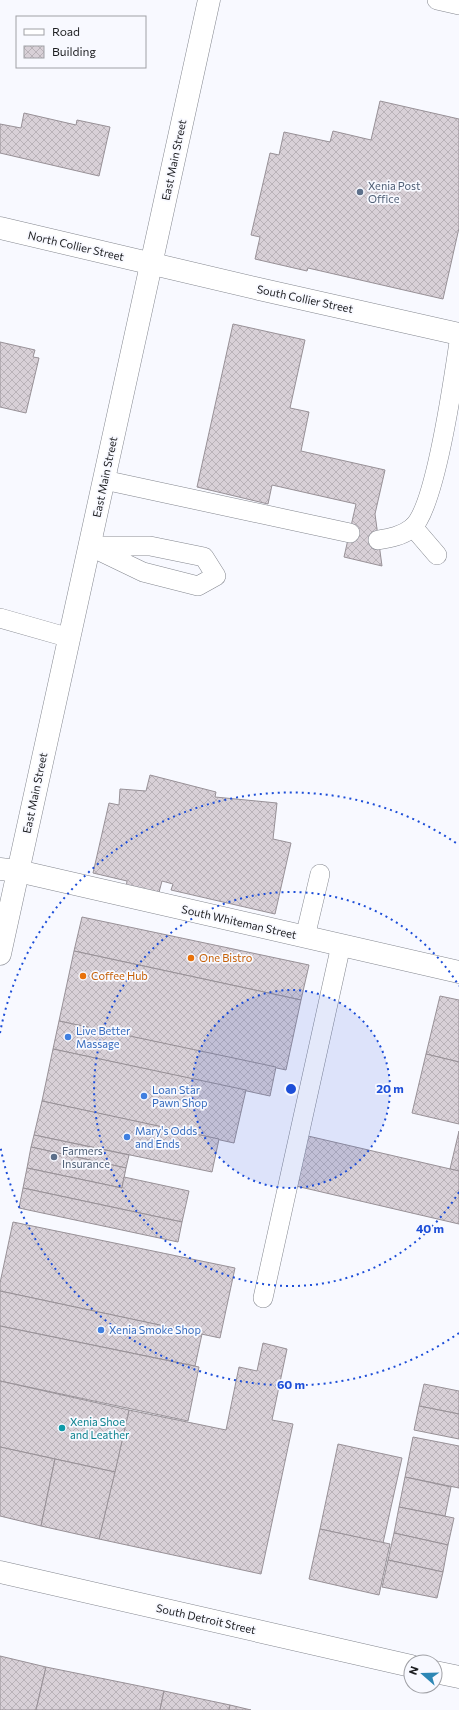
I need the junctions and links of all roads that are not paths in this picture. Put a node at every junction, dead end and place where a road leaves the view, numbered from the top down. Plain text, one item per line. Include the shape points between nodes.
1 (209, 0) edge
2 (437, 0) edge
3 (459, 5) edge
4 (0, 228) edge
5 (152, 264) junction
6 (459, 334) edge
7 (459, 342) edge
8 (104, 480) junction
9 (413, 527) junction
10 (350, 533) dead end
11 (378, 540) dead end
12 (90, 546) junction
13 (437, 555) dead end
14 (0, 618) edge
15 (70, 638) junction
16 (9, 870) edge
17 (320, 874) dead end
18 (305, 937) junction
19 (341, 945) junction
20 (0, 954) edge
21 (459, 972) edge
22 (263, 1298) dead end
23 (0, 1572) edge
24 (403, 1664) edge
25 (443, 1674) edge
26 (459, 1677) edge

1 - 5 main road, East Main Street
2 - 3 lane
4 - 5 main road, North Collier Street
5 - 6 main road, South Collier Street
5 - 8 main road, East Main Street
7 - 9 lane via 450,408 426,506
8 - 10 lane
8 - 12 main road, East Main Street
9 - 11 lane via 396,537
9 - 13 lane
12 - 12 lane via 144,572 198,586 216,576 204,557 150,546
12 - 15 main road, East Main Street
14 - 15 lane
15 - 16 main road, East Main Street
16 - 18 main road, South Whiteman Street
16 - 20 main road, East Main Street
17 - 18 lane
18 - 19 main road, South Whiteman Street
19 - 21 main road, South Whiteman Street
19 - 22 lane
23 - 24 main road, South Detroit Street
25 - 26 main road

